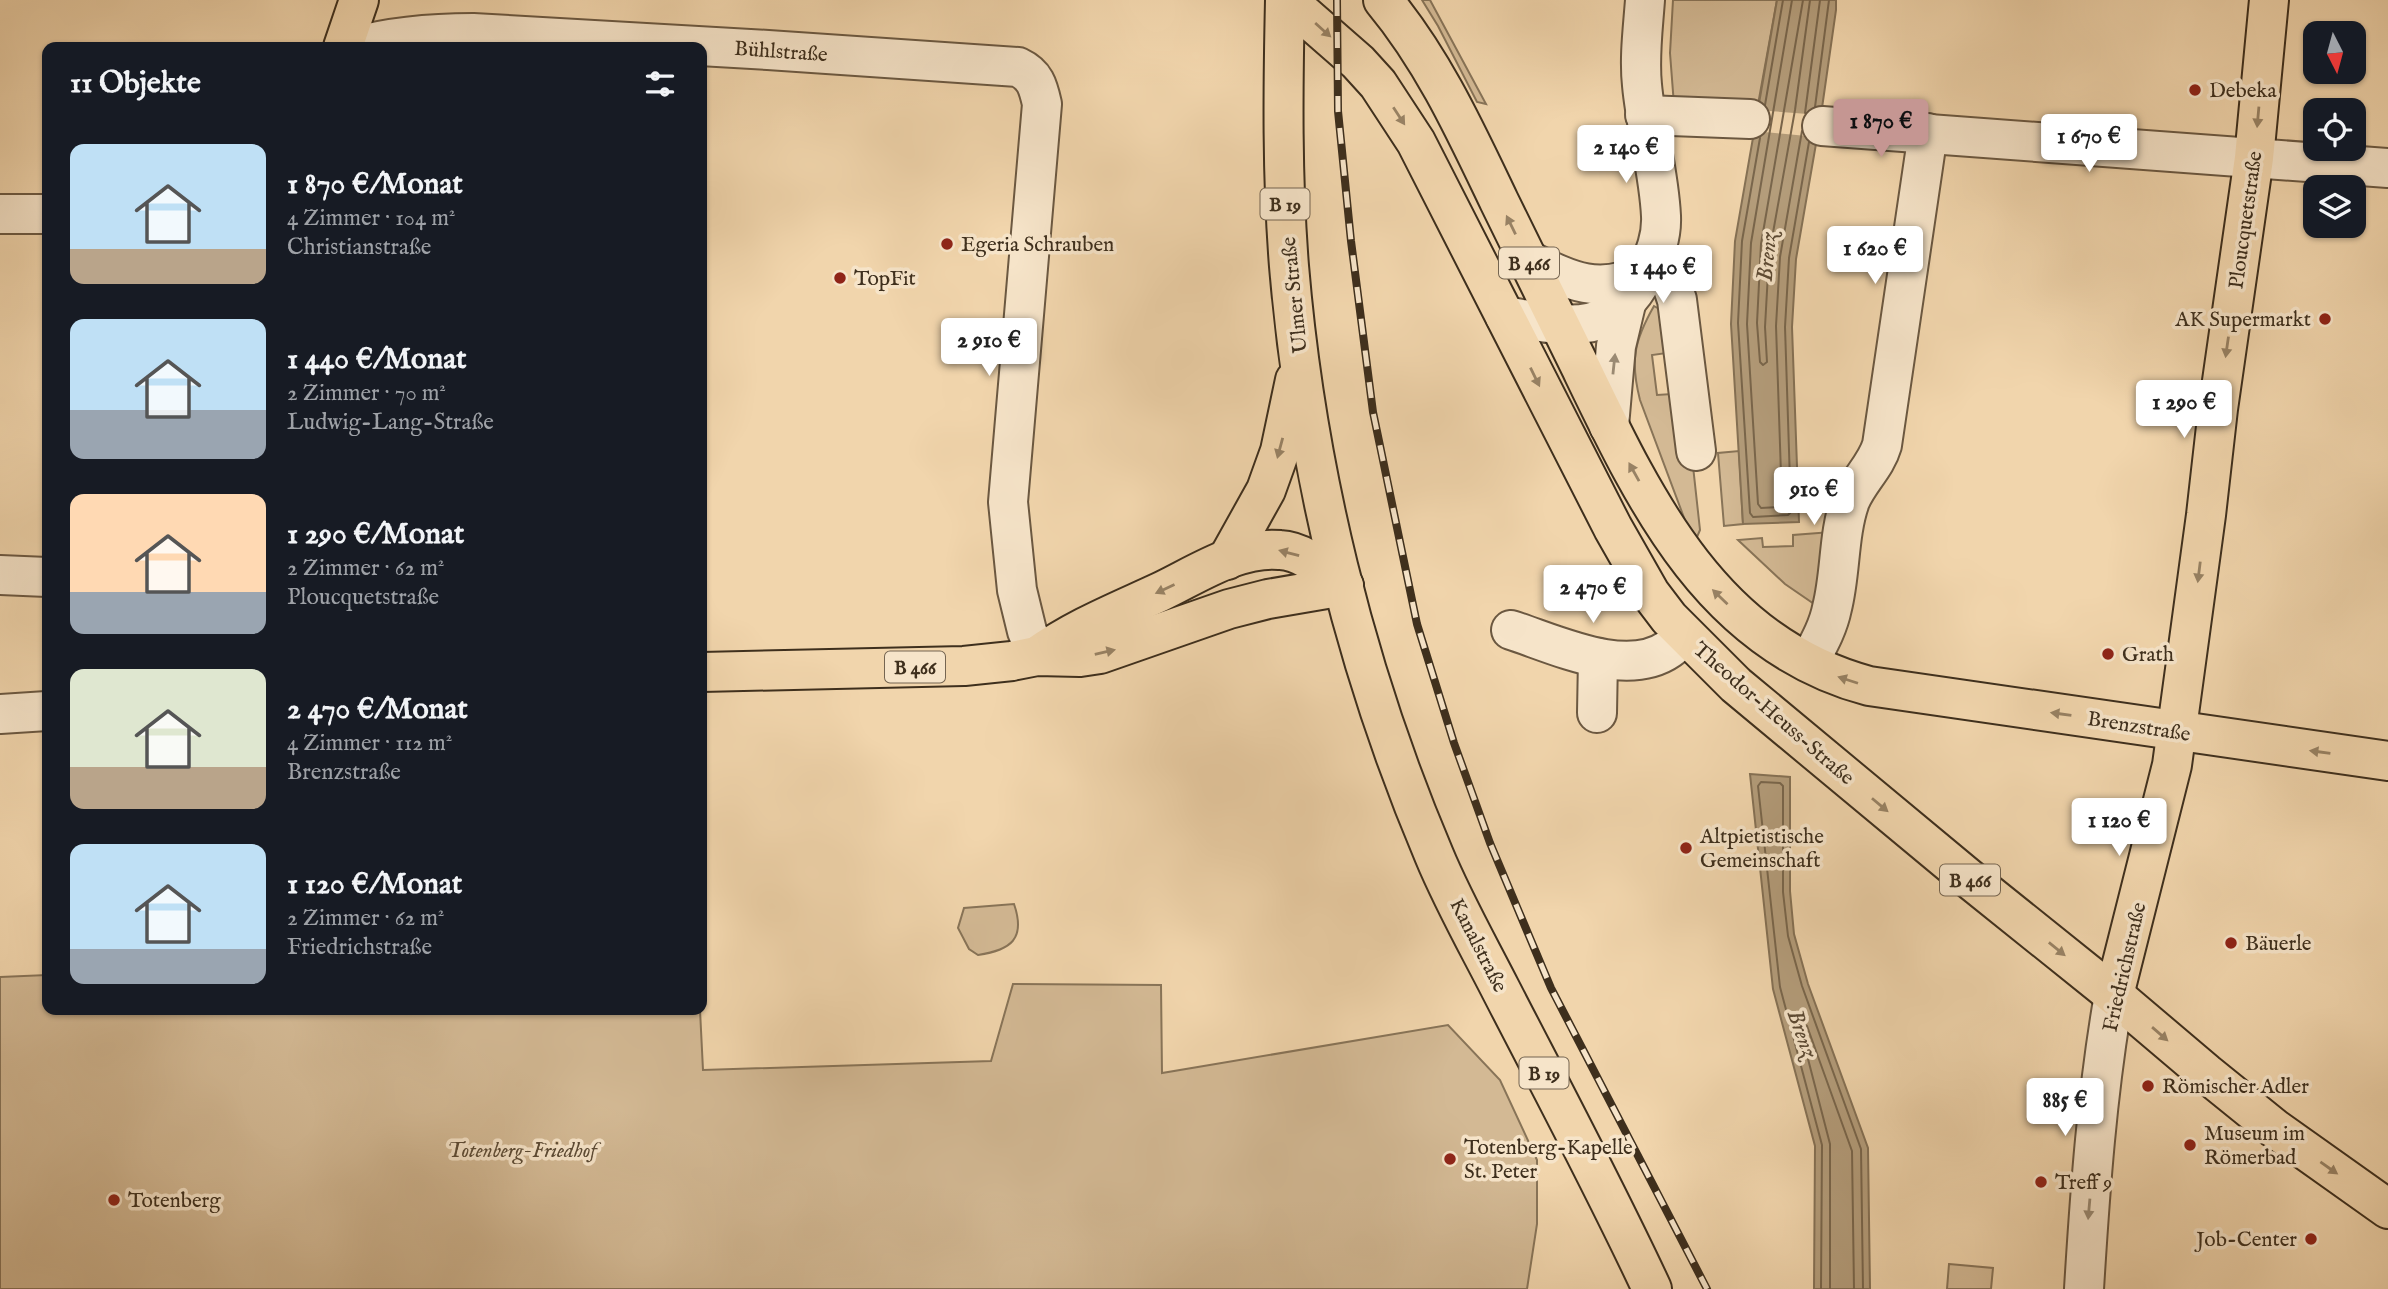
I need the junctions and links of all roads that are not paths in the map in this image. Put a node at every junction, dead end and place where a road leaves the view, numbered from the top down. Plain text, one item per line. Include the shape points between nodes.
1 (328, 0) edge
2 (359, 0) edge
3 (1286, 0) edge
4 (1382, 0) edge
5 (1646, 0) edge
6 (2269, 0) edge
7 (333, 42) edge
8 (345, 42) edge
9 (376, 42) edge
10 (629, 42) edge
11 (707, 46) edge
12 (1645, 115) junction
13 (1750, 119) dead end
14 (1822, 126) dead end
15 (1928, 133) junction
16 (2254, 158) junction
17 (2388, 169) edge
18 (0, 214) edge
19 (42, 214) edge
20 (1528, 260) junction
21 (1641, 279) junction
22 (1505, 316) junction
23 (1560, 324) junction
24 (1300, 357) junction
25 (1609, 426) junction
26 (1696, 451) dead end
27 (1227, 560) junction
28 (0, 575) edge
29 (42, 577) edge
30 (1343, 586) junction
31 (1511, 630) dead end
32 (1684, 634) junction
33 (1037, 656) junction
34 (1598, 658) junction
35 (1808, 663) junction
36 (707, 672) edge
37 (42, 711) edge
38 (1597, 713) dead end
39 (0, 714) edge
40 (2177, 732) junction
41 (2388, 761) edge
42 (2115, 995) junction
43 (2388, 1209) edge
44 (1652, 1289) edge
45 (2084, 1289) edge

1 - 7 main road
2 - 8 main road
3 -> 22 main road, Theodor-Heuss-Straße / B 466 via 1358,62 1390,102 1416,142
3 - 24 main road, Ulmer Straße / B 19 via 1285,209
20 -> 4 main road, B 466 via 1442,87 1412,37
5 - 12 street via 1641,60
6 -> 16 main road, Ploucquetstraße
9 - 10 street, Bühlstraße via 432,33
11 - 33 street, Bühlstraße via 1018,67 1030,73 1042,104 1008,502 1017,590
12 - 13 street
12 - 21 street via 1661,215 1659,238
14 - 15 street
15 - 16 street
15 - 35 street via 1882,445 1850,502 1833,607
16 - 17 street
16 -> 40 main road, Ploucquetstraße
18 - 19 street
20 - 21 street via 1592,285
20 - 23 main road, B 466
21 - 23 street via 1605,318
25 -> 21 street via 1616,346
21 - 26 street via 1670,279 1677,300
22 - 23 street
22 -> 32 main road, Theodor-Heuss-Straße / B 466 via 1612,528 1650,593
23 - 25 main road, B 466
24 -> 27 main road via 1280,451 1266,490
24 - 30 main road, Ulmer Straße / B 19 via 1321,488
35 -> 25 main road, B 466 via 1744,620 1689,563
30 -> 27 main road, B 466 via 1307,559 1280,550
27 -> 33 main road, B 466 via 1085,625
28 - 29 street
33 -> 30 main road, B 466 via 1100,654 1229,609
30 - 44 main road, Kanalstraße / B 19 via 1381,713 1435,858
31 - 34 street
32 - 34 street via 1671,648 1650,658
32 -> 42 main road, Theodor-Heuss-Straße / B 466 via 1778,721
33 - 36 main road, B 466 via 964,666
34 - 38 street
40 -> 35 main road, Brenzstraße / B 466 via 1890,690 1845,680
37 - 39 street
41 -> 40 main road, Brenzstraße / B 466
40 - 42 main road, Friedrichstraße
42 -> 43 main road, Theodor-Heuss-Straße / B 466 via 2274,1128
42 -> 45 street, Friedrichstraße via 2096,1130

